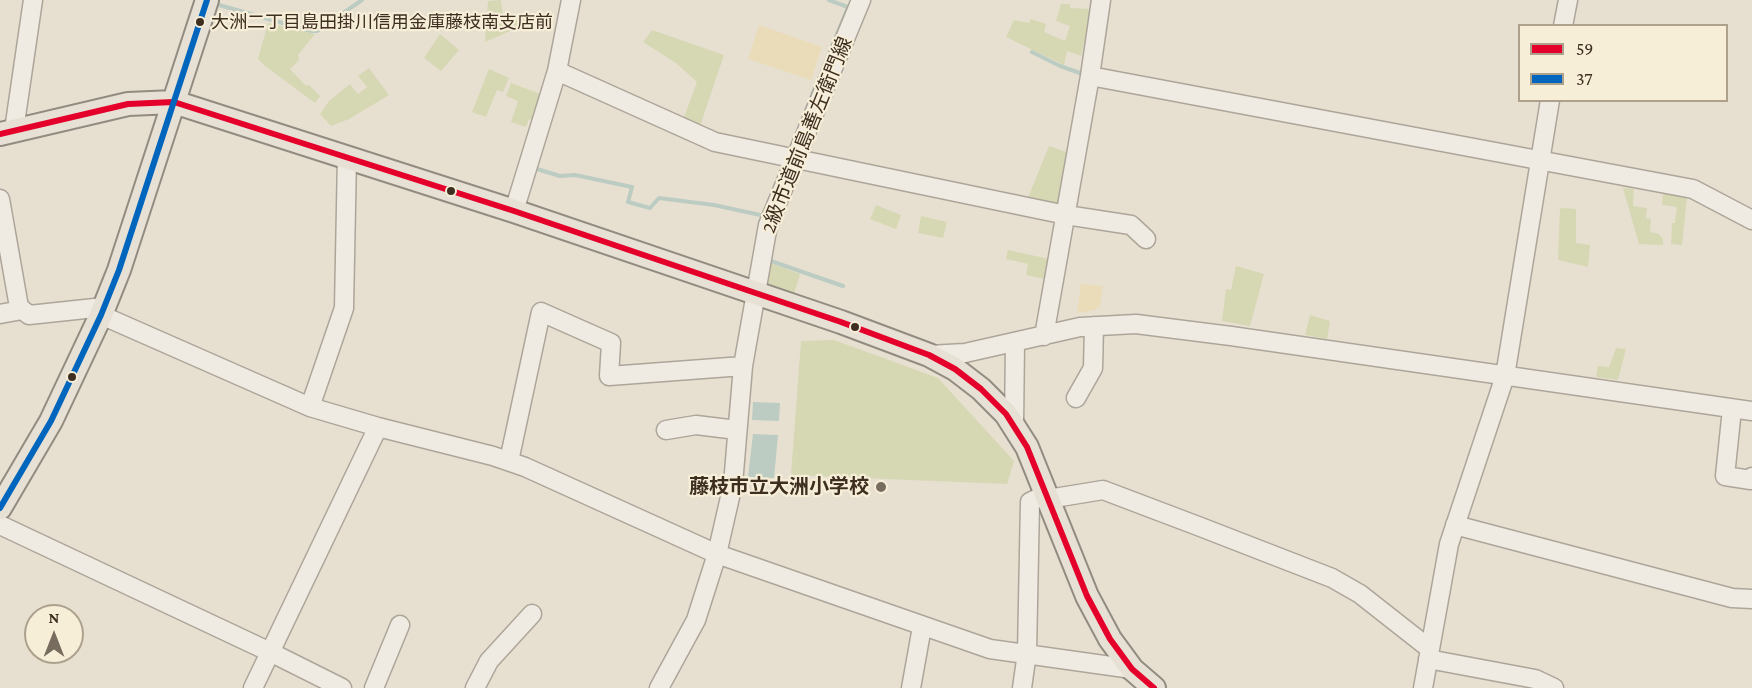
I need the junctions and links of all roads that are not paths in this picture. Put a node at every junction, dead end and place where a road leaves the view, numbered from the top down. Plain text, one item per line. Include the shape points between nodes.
1 (33, 0) edge
2 (207, 0) edge
3 (571, 0) edge
4 (861, 0) edge
5 (1101, 0) edge
6 (1568, 0) edge
7 (1563, 24) edge
8 (557, 71) junction
9 (1089, 76) junction
10 (174, 102) junction
11 (1550, 102) edge
12 (7, 132) edge
13 (347, 156) junction
14 (795, 158) junction
15 (1539, 160) junction
16 (0, 199) edge
17 (514, 211) junction
18 (1066, 215) junction
19 (1752, 220) edge
20 (1146, 238) dead end
21 (755, 293) junction
22 (22, 310) junction
23 (103, 311) junction
24 (0, 314) edge
25 (1094, 326) junction
26 (1044, 336) junction
27 (1015, 342) junction
28 (929, 355) junction
29 (743, 366) junction
30 (1505, 376) junction
31 (1076, 398) dead end
32 (310, 408) junction
33 (1732, 408) junction
34 (1752, 411) edge
35 (1014, 426) junction
36 (378, 427) junction
37 (666, 430) dead end
38 (738, 430) junction
39 (508, 461) junction
40 (1752, 477) edge
41 (1047, 497) junction
42 (0, 508) edge
43 (0, 525) edge
44 (1455, 525) junction
45 (717, 554) junction
46 (1752, 599) edge
47 (532, 614) dead end
48 (400, 624) dead end
49 (922, 627) junction
50 (270, 652) junction
51 (1027, 653) junction
52 (1429, 654) junction
53 (1132, 669) junction
54 (253, 688) edge
55 (342, 688) edge
56 (374, 688) edge
57 (475, 688) edge
58 (659, 688) edge
59 (911, 688) edge
60 (1022, 688) edge
61 (1154, 688) edge
62 (1423, 688) edge
63 (1554, 688) edge

1 - 12 street
2 - 10 main road
3 - 8 street
4 - 14 street, 2級市道前島善左衛門線
5 - 9 street
6 - 7 street
8 - 14 street via 715,142
8 - 17 street
9 - 15 street
9 - 18 street
10 - 12 main road via 128,104
10 - 13 main road
10 - 23 main road
11 - 15 street
13 - 17 main road
13 - 32 street via 344,308
14 - 18 street
14 - 21 street, 2級市道前島善左衛門線 via 768,225
15 - 19 street via 1693,189
15 - 30 street
16 - 22 street
17 - 21 main road
18 - 20 street via 1131,225
18 - 26 street
21 - 28 main road
21 - 29 street, 2級市道前島善左衛門線
22 - 23 street via 29,315
22 - 24 street
23 - 32 street
23 - 42 main road via 51,421
25 - 26 street
25 - 30 street via 1136,324
25 - 31 street via 1093,368
26 - 27 street
27 - 28 street via 965,353
27 - 35 street
28 - 35 main road via 981,389
29 - 38 street, 2級市道前島善左衛門線
29 - 39 street via 609,376 611,343 541,312
30 - 33 street
30 - 44 street
32 - 36 street
33 - 34 street
33 - 40 street via 1725,476
35 - 41 main road
36 - 39 street
36 - 50 street
37 - 38 street via 696,425
38 - 45 street, 2級市道前島善左衛門線 via 733,484
39 - 45 street
41 - 51 street via 1030,502
41 - 52 street via 1103,490 1341,584 1360,594
41 - 53 main road via 1087,596
43 - 50 street
44 - 46 street via 1732,598
44 - 52 street
45 - 49 street
45 - 58 street, 2級市道前島善左衛門線 via 696,620
47 - 57 street via 489,661
48 - 56 street
49 - 51 street via 990,650
49 - 59 street
50 - 54 street
50 - 55 street
51 - 53 street
51 - 60 street
52 - 62 street
52 - 63 street via 1535,679
53 - 61 main road

